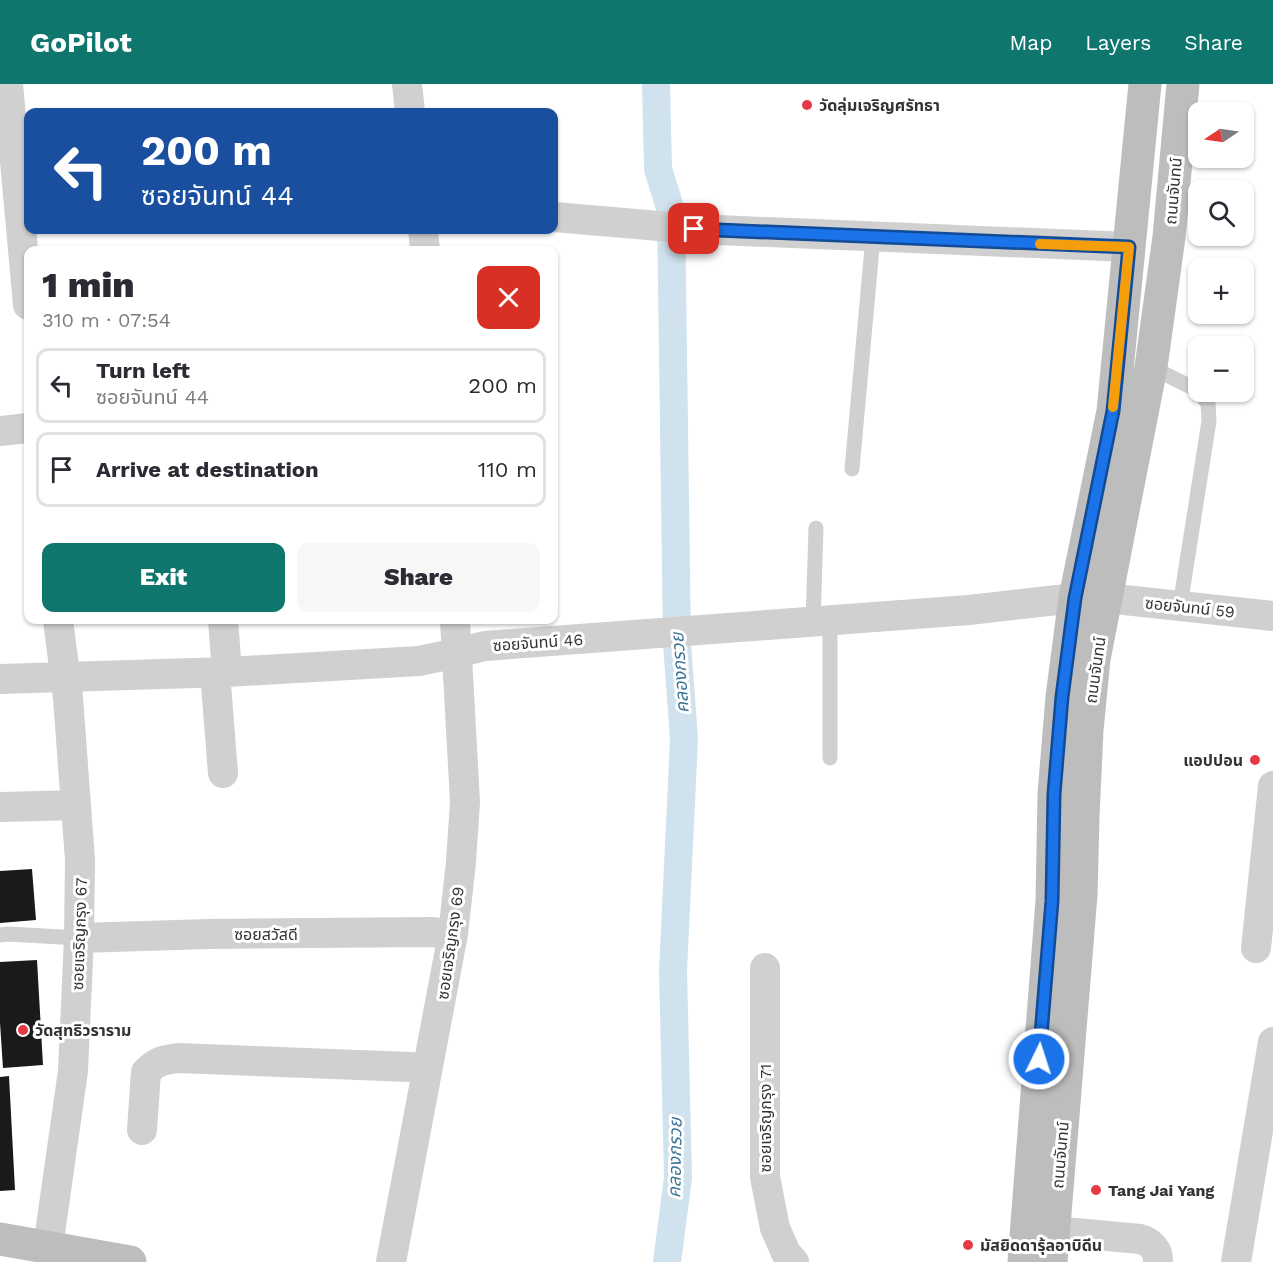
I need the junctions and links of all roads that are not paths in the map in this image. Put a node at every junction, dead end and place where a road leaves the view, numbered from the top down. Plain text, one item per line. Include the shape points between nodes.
1 (8, 84) edge
2 (407, 84) edge
3 (1146, 84) edge
4 (1183, 84) edge
5 (410, 108) edge
6 (558, 217) edge
7 (16, 218) edge
8 (873, 237) junction
9 (1129, 247) junction
10 (24, 276) edge
11 (1151, 367) junction
12 (24, 428) edge
13 (0, 431) edge
14 (852, 469) dead end
15 (816, 528) dead end
16 (1091, 598) junction
17 (1180, 606) junction
18 (1273, 616) edge
19 (822, 621) junction
20 (58, 624) edge
21 (223, 624) edge
22 (455, 624) edge
23 (457, 653) junction
24 (221, 672) junction
25 (64, 676) junction
26 (0, 679) edge
27 (830, 758) dead end
28 (223, 773) dead end
29 (1273, 786) edge
30 (76, 805) junction
31 (0, 807) edge
32 (453, 934) junction
33 (0, 935) edge
34 (79, 938) junction
35 (1256, 948) dead end
36 (765, 968) dead end
37 (1273, 1042) edge
38 (426, 1072) junction
39 (142, 1130) dead end
40 (0, 1239) edge
41 (48, 1247) junction
42 (1052, 1247) edge
43 (130, 1262) edge
44 (391, 1262) edge
45 (794, 1262) edge
46 (1024, 1262) edge
47 (1158, 1262) edge
48 (1236, 1262) edge

1 - 7 street
2 - 5 street
3 - 9 main road, ถนนจันทน์
4 - 11 main road, ถนนจันทน์ via 1169,237
6 - 8 street via 694,229
7 - 10 street
8 - 9 street
8 - 14 lane
9 - 16 main road, ถนนจันทน์
11 - 16 main road, ถนนจันทน์
11 - 17 lane via 1195,389 1208,403 1209,421
12 - 13 street
15 - 19 lane
16 - 17 street, ซอยจันทน์ 59
16 - 19 street, ซอยจันทน์ 46
16 - 42 main road, ถนนจันทน์ via 1095,659 1087,730 1081,896
16 - 46 main road, ถนนจันทน์ via 1062,697 1054,794 1052,901
17 - 18 street, ซอยจันทน์ 59
19 - 23 street, ซอยจันทน์ 46 via 485,646
19 - 27 lane
20 - 25 street, ซอยเจริญกรุง 67
21 - 24 street
22 - 23 street, ซอยเจริญกรุง 69
23 - 24 street, ซอยจันทน์ 46 via 418,661
23 - 32 street, ซอยเจริญกรุง 69 via 465,802
24 - 25 street, ซอยจันทน์ 46
24 - 28 street
25 - 26 street, ซอยจันทน์ 46
25 - 30 street, ซอยเจริญกรุง 67
29 - 35 street
30 - 31 street
30 - 34 street, ซอยเจริญกรุง 67 via 81,860
32 - 34 street, ซอยสวัสดี
32 - 38 street, ซอยเจริญกรุง 69
33 - 34 lane
34 - 41 street, ซอยเจริญกรุง 67 via 73,1071
36 - 45 street, ซอยเจริญกรุง 71 via 765,1177 775,1227
37 - 48 street
38 - 39 street via 411,1067 162,1060 146,1072
38 - 44 street, ซอยเจริญกรุง 69
40 - 41 main road
41 - 43 main road
42 - 47 street via 1140,1239 1153,1247

